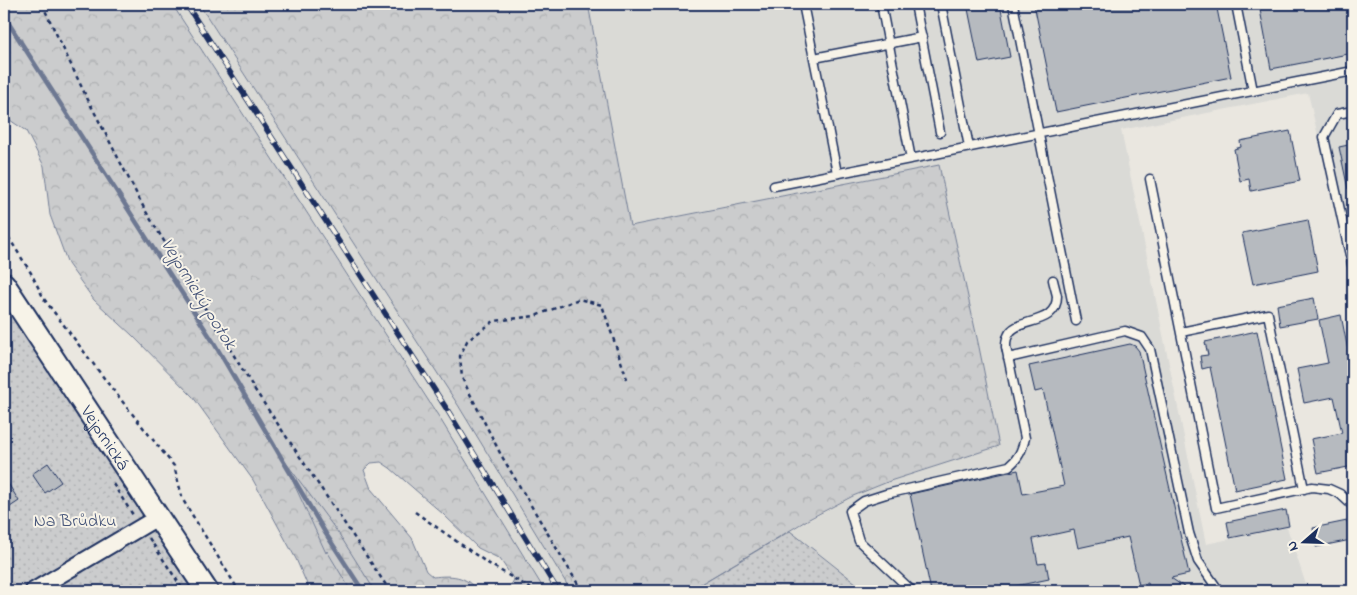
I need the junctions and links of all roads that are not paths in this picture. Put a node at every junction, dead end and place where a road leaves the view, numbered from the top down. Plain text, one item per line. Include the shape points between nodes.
1 (803, 4) edge
2 (881, 4) edge
3 (915, 4) edge
4 (941, 4) edge
5 (1014, 4) edge
6 (1236, 4) edge
7 (922, 37) junction
8 (889, 44) junction
9 (814, 58) junction
10 (1353, 71) edge
11 (1253, 91) junction
12 (1353, 110) edge
13 (940, 132) dead end
14 (1039, 133) junction
15 (969, 147) junction
16 (911, 159) junction
17 (837, 173) junction
18 (1150, 179) dead end
19 (774, 186) dead end
20 (1353, 269) edge
21 (1053, 280) dead end
22 (4, 284) edge
23 (1076, 321) dead end
24 (1180, 332) junction
25 (1008, 358) junction
26 (1304, 489) junction
27 (1353, 506) edge
28 (158, 517) junction
29 (34, 591) edge
30 (207, 591) edge
31 (912, 591) edge
32 (1219, 591) edge

1 - 9 lane
2 - 8 lane
3 - 7 lane
4 - 15 lane
5 - 14 lane
6 - 11 lane
7 - 8 lane
7 - 13 lane
8 - 9 lane
8 - 16 lane
9 - 17 lane
10 - 11 lane
11 - 14 lane
12 - 20 lane via 1336,114 1324,137
14 - 15 lane
14 - 23 lane
15 - 16 lane
16 - 17 lane
17 - 19 lane
18 - 24 lane
21 - 25 lane via 1055,306 1036,322 1011,330 1006,347
22 - 28 main road, Vejprnická
24 - 26 lane via 1268,314
24 - 26 lane via 1216,508
25 - 31 lane via 1025,438 1016,460 1009,466 886,494 864,501 850,511 858,541
25 - 32 lane via 1125,331 1142,337 1150,350 1189,532 1198,561
26 - 27 lane via 1329,489
28 - 29 street
28 - 30 main road, Vejprnická

